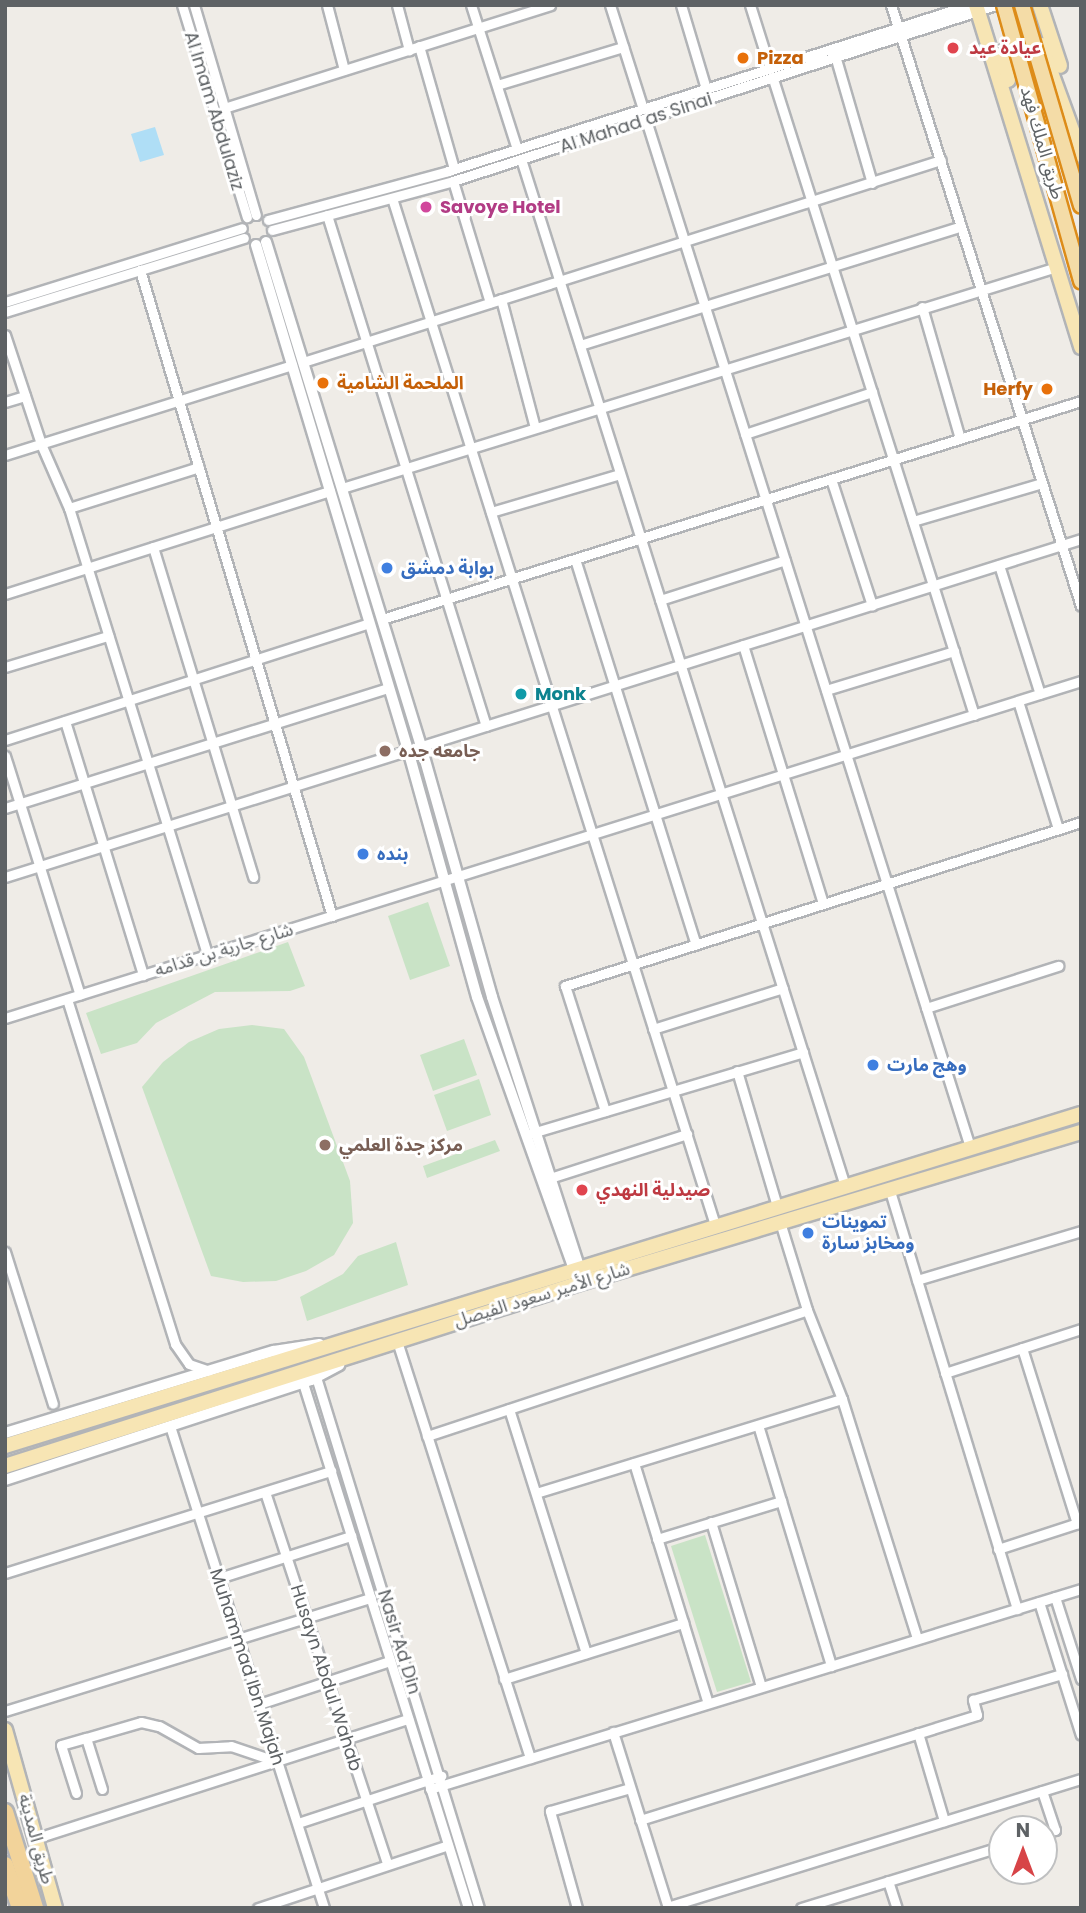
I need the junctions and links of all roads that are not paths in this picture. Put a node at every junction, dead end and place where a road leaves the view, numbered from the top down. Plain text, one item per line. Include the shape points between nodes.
1 (182, 5) edge
2 (194, 5) edge
3 (327, 5) edge
4 (397, 5) edge
5 (471, 5) edge
6 (610, 5) edge
7 (681, 5) edge
8 (891, 5) edge
9 (996, 5) edge
10 (1003, 5) edge
11 (1022, 5) edge
12 (1040, 5) edge
13 (546, 6) edge
14 (754, 6) edge
15 (975, 8) edge
16 (478, 28) junction
17 (900, 33) junction
18 (623, 47) junction
19 (414, 48) junction
20 (836, 59) junction
21 (770, 69) junction
22 (344, 70) junction
23 (773, 79) junction
24 (497, 85) junction
25 (706, 89) junction
26 (224, 108) junction
27 (643, 109) junction
28 (646, 120) junction
29 (600, 123) junction
30 (603, 133) junction
31 (517, 149) junction
32 (1081, 149) edge
33 (1081, 155) edge
34 (521, 159) junction
35 (941, 160) junction
36 (454, 169) junction
37 (453, 181) junction
38 (872, 183) junction
39 (392, 198) junction
40 (812, 202) junction
41 (1081, 205) edge
42 (1039, 213) junction
43 (327, 215) junction
44 (251, 216) junction
45 (268, 220) junction
46 (961, 226) junction
47 (272, 230) junction
48 (243, 233) junction
49 (684, 242) junction
50 (261, 244) junction
51 (832, 266) junction
52 (1057, 267) junction
53 (140, 271) junction
54 (560, 281) junction
55 (1081, 281) edge
56 (981, 289) junction
57 (501, 299) junction
58 (5, 302) edge
59 (490, 303) junction
60 (704, 306) junction
61 (922, 307) junction
62 (5, 312) edge
63 (431, 321) junction
64 (852, 329) junction
65 (5, 335) edge
66 (366, 342) junction
67 (580, 345) junction
68 (1081, 347) edge
69 (297, 363) junction
70 (724, 369) junction
71 (872, 392) junction
72 (25, 396) junction
73 (179, 401) junction
74 (1081, 401) edge
75 (5, 402) edge
76 (600, 408) junction
77 (1022, 419) junction
78 (535, 428) junction
79 (745, 434) junction
80 (960, 439) junction
81 (41, 444) junction
82 (471, 448) junction
83 (5, 455) edge
84 (894, 459) junction
85 (199, 467) junction
86 (405, 468) junction
87 (620, 474) junction
88 (831, 479) junction
89 (1042, 483) junction
90 (336, 490) junction
91 (766, 499) junction
92 (69, 508) junction
93 (491, 512) junction
94 (913, 521) junction
95 (216, 527) junction
96 (641, 538) junction
97 (1081, 539) edge
98 (1062, 545) junction
99 (153, 547) junction
100 (575, 559) junction
101 (785, 560) junction
102 (999, 565) junction
103 (88, 568) junction
104 (512, 579) junction
105 (933, 585) junction
106 (5, 594) edge
107 (446, 599) junction
108 (660, 600) junction
109 (872, 605) junction
110 (1081, 606) edge
111 (382, 619) junction
112 (369, 623) junction
113 (805, 625) junction
114 (108, 636) junction
115 (743, 645) junction
116 (954, 651) junction
117 (256, 659) junction
118 (681, 665) junction
119 (5, 667) edge
120 (193, 680) junction
121 (1081, 681) edge
122 (615, 685) junction
123 (389, 688) junction
124 (825, 690) junction
125 (1040, 694) junction
126 (128, 700) junction
127 (1017, 701) junction
128 (551, 705) junction
129 (974, 715) junction
130 (65, 721) junction
131 (275, 724) junction
132 (486, 726) junction
133 (5, 740) edge
134 (213, 743) junction
135 (421, 746) junction
136 (408, 750) junction
137 (846, 755) junction
138 (5, 756) edge
139 (148, 763) junction
140 (783, 775) junction
141 (84, 783) junction
142 (294, 786) junction
143 (721, 794) junction
144 (20, 803) junction
145 (232, 806) junction
146 (5, 808) edge
147 (655, 815) junction
148 (1081, 822) edge
149 (167, 826) junction
150 (1058, 829) junction
151 (592, 834) junction
152 (103, 846) junction
153 (39, 866) junction
154 (5, 877) edge
155 (253, 877) dead end
156 (456, 878) junction
157 (442, 883) junction
158 (887, 884) junction
159 (823, 904) junction
160 (332, 916) junction
161 (762, 923) junction
162 (696, 944) junction
163 (207, 955) junction
164 (633, 964) junction
165 (1058, 966) dead end
166 (143, 975) junction
167 (783, 988) junction
168 (80, 995) junction
169 (66, 999) junction
170 (926, 1008) junction
171 (6, 1017) edge
172 (653, 1029) junction
173 (506, 1040) junction
174 (493, 1046) junction
175 (803, 1052) junction
176 (737, 1072) junction
177 (673, 1091) junction
178 (606, 1111) junction
179 (1081, 1114) edge
180 (536, 1131) junction
181 (1081, 1132) edge
182 (687, 1134) junction
183 (524, 1136) junction
184 (970, 1147) junction
185 (553, 1177) junction
186 (845, 1186) junction
187 (890, 1191) junction
188 (777, 1206) junction
189 (780, 1222) junction
190 (715, 1225) junction
191 (1081, 1231) edge
192 (5, 1252) edge
193 (578, 1274) junction
194 (917, 1280) junction
195 (807, 1310) junction
196 (1081, 1329) edge
197 (349, 1339) junction
198 (397, 1341) junction
199 (1022, 1348) junction
200 (359, 1353) junction
201 (210, 1371) junction
202 (945, 1373) junction
203 (316, 1377) junction
204 (303, 1383) junction
205 (842, 1399) junction
206 (52, 1404) dead end
207 (509, 1409) junction
208 (758, 1425) junction
209 (170, 1426) junction
210 (5, 1433) edge
211 (427, 1436) junction
212 (5, 1446) edge
213 (634, 1463) junction
214 (5, 1466) edge
215 (331, 1471) junction
216 (5, 1480) edge
217 (265, 1492) junction
218 (536, 1493) junction
219 (781, 1501) junction
220 (198, 1512) junction
221 (710, 1522) junction
222 (1079, 1523) edge
223 (351, 1536) junction
224 (657, 1539) junction
225 (998, 1549) junction
226 (286, 1557) junction
227 (5, 1573) edge
228 (219, 1578) junction
229 (1081, 1589) edge
230 (1055, 1597) junction
231 (371, 1598) junction
232 (1039, 1602) junction
233 (1017, 1609) junction
234 (307, 1619) junction
235 (683, 1623) junction
236 (238, 1639) junction
237 (917, 1639) junction
238 (586, 1653) junction
239 (390, 1661) junction
240 (831, 1665) junction
241 (1062, 1674) junction
242 (504, 1679) junction
243 (1081, 1679) edge
244 (327, 1681) junction
245 (761, 1687) junction
246 (708, 1703) junction
247 (259, 1704) junction
248 (5, 1711) edge
249 (408, 1719) junction
250 (5, 1730) edge
251 (613, 1732) junction
252 (918, 1733) junction
253 (1081, 1734) edge
254 (86, 1738) junction
255 (346, 1738) junction
256 (530, 1758) junction
257 (278, 1762) junction
258 (5, 1763) edge
259 (1081, 1779) edge
260 (442, 1780) junction
261 (429, 1784) junction
262 (630, 1788) junction
263 (102, 1789) dead end
264 (1042, 1791) junction
265 (76, 1793) dead end
266 (366, 1800) junction
267 (5, 1812) edge
268 (1050, 1815) edge
269 (640, 1820) junction
270 (944, 1821) junction
271 (298, 1824) junction
272 (37, 1838) junction
273 (448, 1845) junction
274 (988, 1850) edge
275 (387, 1864) junction
276 (5, 1865) edge
277 (888, 1881) junction
278 (318, 1887) junction
279 (465, 1907) edge
280 (667, 1907) edge
281 (805, 1907) edge
282 (20, 1908) edge
283 (35, 1908) edge
284 (52, 1908) edge
285 (258, 1908) edge
286 (324, 1908) edge
287 (479, 1908) edge
288 (577, 1908) edge
289 (897, 1908) edge

1 - 44 street, Al Imam Abdulaziz
2 - 26 street
3 - 22 street
4 - 19 street
5 - 16 street
6 - 18 street
7 - 25 street
8 - 17 street
9 - 15 street, Al Mahad as Sinai
10 - 55 highway, طريق الملك فهد, bridge
11 - 41 highway, طريق الملك فهد, bridge
12 - 32 main road
13 - 16 street
14 - 21 street
15 - 17 street, Al Mahad as Sinai
15 - 42 main road
16 - 19 street
16 - 24 street
17 - 20 street, Al Mahad as Sinai
17 - 21 street, Al Mahad as Sinai
17 - 35 street
18 - 24 street
18 - 27 street
19 - 22 street
19 - 36 street
20 - 23 street, Al Mahad as Sinai
20 - 38 street
21 - 25 street, Al Mahad as Sinai
22 - 26 street
23 - 28 street, Al Mahad as Sinai
23 - 40 street
24 - 31 street
25 - 27 street, Al Mahad as Sinai
26 - 44 street
27 - 29 street, Al Mahad as Sinai
28 - 30 street, Al Mahad as Sinai
28 - 49 street
29 - 30 street
29 - 31 street, Al Mahad as Sinai
30 - 34 street, Al Mahad as Sinai
31 - 36 street, Al Mahad as Sinai
33 - 42 main road via 1047,54 1041,45 1028,41 1010,44 1004,64
34 - 37 street, Al Mahad as Sinai
34 - 54 street
35 - 38 street
35 - 46 street
36 - 45 street, Al Mahad as Sinai
37 - 39 street, Al Mahad as Sinai
37 - 59 street
38 - 40 street
39 - 43 street, Al Mahad as Sinai
39 - 63 street
40 - 49 street
40 - 51 street
42 - 52 main road
43 - 47 street, Al Mahad as Sinai
43 - 66 street
44 - 45 street
44 - 48 street
45 - 47 street
46 - 51 street
46 - 56 street
47 - 50 street
48 - 50 street
48 - 53 street
48 - 58 street
49 - 54 street
49 - 60 street
50 - 69 street
51 - 60 street
51 - 64 street
52 - 56 street
52 - 68 main road
53 - 62 street
53 - 73 street
54 - 57 street
54 - 67 street
56 - 61 street
56 - 77 street
57 - 59 street
57 - 78 street
59 - 63 street
60 - 67 street
60 - 70 street
61 - 64 street
61 - 80 street
63 - 66 street
63 - 82 street
64 - 70 street
64 - 71 street
65 - 72 street
66 - 69 street
66 - 86 street
67 - 76 street
69 - 73 street
69 - 90 street
70 - 76 street
70 - 79 street
71 - 79 street
71 - 84 street
72 - 75 street
72 - 81 street
73 - 81 street
73 - 85 street
74 - 77 street
76 - 78 street
76 - 87 street
77 - 80 street
77 - 89 street
78 - 82 street
79 - 91 street
80 - 84 street
81 - 83 street
81 - 92 street
82 - 86 street
82 - 93 street
84 - 88 street
84 - 94 street
85 - 92 street
85 - 95 street
86 - 90 street
86 - 107 street
87 - 93 street
87 - 96 street
88 - 91 street
88 - 109 street
89 - 94 street
89 - 98 street
90 - 95 street
90 - 111 street
90 - 112 street
91 - 96 street
91 - 101 street
92 - 103 street
93 - 104 street
94 - 105 street
95 - 99 street
95 - 117 street
96 - 100 street
96 - 108 street
97 - 98 street
98 - 102 street
98 - 110 street
99 - 103 street
99 - 120 street
100 - 104 street
100 - 122 street
101 - 108 street
101 - 113 street
102 - 105 street
102 - 125 street
103 - 106 street
103 - 114 street
104 - 107 street
104 - 128 street
105 - 109 street
105 - 116 street
107 - 111 street
107 - 132 street
108 - 118 street
109 - 113 street
111 - 135 street
112 - 117 street
112 - 123 street
113 - 115 street
113 - 124 street
114 - 119 street
114 - 126 street
115 - 118 street
115 - 140 street
116 - 124 street
116 - 129 street
117 - 120 street
117 - 131 street
118 - 122 street
118 - 143 street
120 - 126 street
120 - 134 street
121 - 125 street, شارع جارية بن قدامه
122 - 128 street
122 - 147 street
123 - 131 street
123 - 136 street
124 - 137 street
125 - 127 street, شارع جارية بن قدامه
126 - 130 street
126 - 139 street
127 - 129 street, شارع جارية بن قدامه
127 - 150 street
128 - 132 street
128 - 151 street
129 - 137 street, شارع جارية بن قدامه
130 - 133 street
130 - 141 street
131 - 134 street
131 - 142 street
132 - 135 street
134 - 139 street
134 - 145 street
135 - 136 street
135 - 156 street
136 - 142 street
136 - 157 street
137 - 140 street, شارع جارية بن قدامه
137 - 158 street
138 - 144 street
139 - 141 street
139 - 149 street
140 - 143 street, شارع جارية بن قدامه
140 - 159 street
141 - 144 street
141 - 152 street
142 - 145 street
142 - 160 street
143 - 147 street, شارع جارية بن قدامه
143 - 161 street
144 - 146 street
144 - 153 street
145 - 149 street
145 - 155 street
147 - 151 street, شارع جارية بن قدامه
147 - 162 street
148 - 150 street
149 - 152 street
149 - 163 street
150 - 158 street
151 - 156 street, شارع جارية بن قدامه
151 - 164 street
152 - 153 street
152 - 166 street
153 - 154 street
153 - 168 street
156 - 157 street, شارع جارية بن قدامه
156 - 173 street
157 - 160 street, شارع جارية بن قدامه
157 - 174 street
158 - 159 street
158 - 170 street
159 - 161 street
160 - 163 street, شارع جارية بن قدامه
161 - 162 street
161 - 167 street
162 - 164 street
163 - 166 street, شارع جارية بن قدامه
164 - 172 street
164 - 178 street via 565,986
165 - 170 street
166 - 168 street, شارع جارية بن قدامه
167 - 172 street
167 - 175 street
168 - 169 street, شارع جارية بن قدامه
169 - 171 street, شارع جارية بن قدامه
169 - 201 street via 175,1344 189,1364
170 - 184 street
172 - 177 street
173 - 174 street
173 - 180 street
174 - 183 street
175 - 176 street
175 - 186 street
176 - 177 street
176 - 188 street
177 - 178 street
177 - 182 street
178 - 180 street
179 - 184 main road, شارع الأمير سعود الفيصل
180 - 183 street
180 - 185 street
181 - 187 main road, شارع الأمير سعود الفيصل
182 - 185 street
182 - 190 street
183 - 193 street
184 - 186 main road, شارع الأمير سعود الفيصل
185 - 193 street
186 - 188 main road, شارع الأمير سعود الفيصل
187 - 189 main road, شارع الأمير سعود الفيصل
187 - 194 street
188 - 190 main road, شارع الأمير سعود الفيصل
189 - 193 main road, شارع الأمير سعود الفيصل
189 - 195 street
190 - 193 main road, شارع الأمير سعود الفيصل
191 - 194 street
192 - 206 street
193 - 197 main road, شارع الأمير سعود الفيصل
193 - 198 main road, شارع الأمير سعود الفيصل
194 - 202 street
195 - 205 street
195 - 207 street
196 - 199 street
197 - 201 street via 274,1352
197 - 212 main road, شارع الأمير سعود الفيصل
198 - 200 main road, شارع الأمير سعود الفيصل
198 - 211 street
199 - 202 street
199 - 222 street
200 - 203 street
200 - 214 main road, شارع الأمير سعود الفيصل
201 - 210 street
202 - 225 street
203 - 204 street
203 - 260 street, Nasir Ad Din
204 - 209 street
204 - 215 street, Nasir Ad Din
205 - 208 street
205 - 237 street
207 - 211 street
207 - 218 street
208 - 213 street
208 - 219 street
209 - 216 street
209 - 220 street, Muhammad Ibn Majah
211 - 242 street
213 - 218 street
213 - 224 street
215 - 217 street
215 - 223 street, Nasir Ad Din
217 - 220 street
217 - 226 street, Husayn Abdul Wahab
218 - 238 street
219 - 221 street
219 - 240 street
220 - 227 street
220 - 228 street, Muhammad Ibn Majah
221 - 224 street
221 - 245 street
222 - 225 street
223 - 226 street
223 - 231 street, Nasir Ad Din
224 - 235 street
225 - 233 street
226 - 228 street
226 - 234 street, Husayn Abdul Wahab
228 - 236 street, Muhammad Ibn Majah
229 - 230 street
230 - 232 street
230 - 243 street
231 - 234 street
231 - 239 street, Nasir Ad Din
232 - 233 street
232 - 241 street
233 - 237 street
234 - 236 street
234 - 244 street, Husayn Abdul Wahab
235 - 238 street
235 - 246 street
236 - 247 street, Muhammad Ibn Majah
236 - 248 street
237 - 240 street
238 - 242 street
239 - 244 street
239 - 249 street, Nasir Ad Din
240 - 245 street
241 - 252 street via 973,1700 977,1715
241 - 253 street
242 - 256 street
244 - 247 street
244 - 255 street, Husayn Abdul Wahab
245 - 246 street
246 - 251 street
247 - 257 street, Muhammad Ibn Majah
249 - 255 street
249 - 261 street, Nasir Ad Din
250 - 272 main road, طريق المدينة
251 - 256 street
251 - 262 street
252 - 269 street
252 - 270 street
254 - 257 street via 141,1723 159,1726 198,1748 231,1746
254 - 263 street
254 - 265 street via 61,1745
255 - 257 street
255 - 266 street, Husayn Abdul Wahab
256 - 260 street
257 - 271 street, Muhammad Ibn Majah
257 - 272 street
258 - 284 main road, طريق المدينة
259 - 264 street
260 - 261 street
260 - 287 street, Nasir Ad Din
261 - 266 street
261 - 273 street, Nasir Ad Din
262 - 269 street
262 - 288 street via 550,1811
264 - 268 street
264 - 270 street
266 - 271 street
266 - 275 street, Husayn Abdul Wahab
267 - 283 highway
269 - 280 street
270 - 280 street
271 - 278 street, Muhammad Ibn Majah
272 - 284 main road, طريق المدينة
273 - 275 street
273 - 279 street, Nasir Ad Din
274 - 277 street
275 - 278 street
276 - 282 highway
277 - 281 street
277 - 289 street
278 - 285 street
278 - 286 street, Muhammad Ibn Majah

